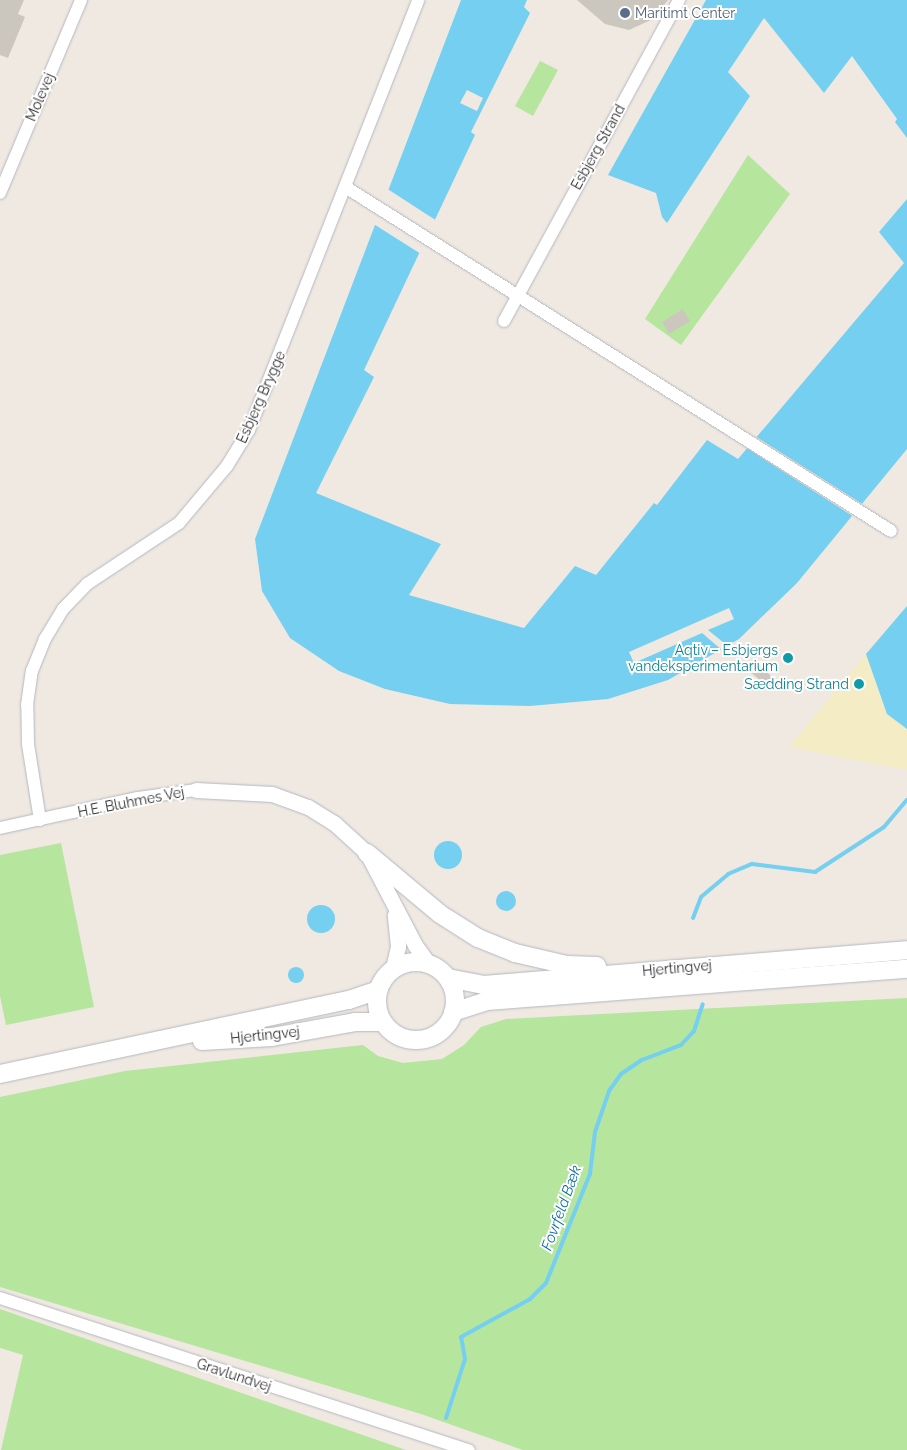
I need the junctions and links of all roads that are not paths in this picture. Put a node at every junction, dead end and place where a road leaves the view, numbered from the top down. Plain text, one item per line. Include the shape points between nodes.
1 (81, 0) edge
2 (418, 0) edge
3 (679, 0) edge
4 (347, 188) junction
5 (0, 193) edge
6 (518, 295) junction
7 (504, 320) dead end
8 (892, 531) dead end
9 (196, 790) joint
10 (40, 820) junction
11 (0, 828) edge
12 (367, 853) junction
13 (393, 904) junction
14 (907, 950) edge
15 (428, 964) junction
16 (733, 964) junction
17 (393, 968) junction
18 (907, 969) edge
19 (448, 978) junction
20 (378, 990) junction
21 (454, 1012) junction
22 (383, 1022) junction
23 (147, 1044) junction
24 (0, 1074) edge
25 (0, 1298) edge
26 (469, 1450) edge

1 - 5 street, Molevej
2 - 4 street, Esbjerg Brygge
3 - 6 street, Esbjerg Strand
4 - 6 street
4 - 10 street, Esbjerg Brygge via 253,421 228,466 179,523 87,584 63,609 45,639 32,671 27,705 28,744
6 - 7 street, Esbjerg Strand
6 - 8 street
9 - 10 street, H.E. Bluhmes Vej via 138,798
9 - 12 street, H.E. Bluhmes Vej via 272,794 308,807 334,823
10 - 11 street, H.E. Bluhmes Vej
12 - 13 street, H.E. Bluhmes Vej
12 - 16 main road via 440,914 478,938 516,953 567,965
13 - 15 street, H.E. Bluhmes Vej
13 - 17 street, H.E. Bluhmes Vej via 398,946
14 - 16 main road, Hjertingvej
15 - 17 main road via 416,961
15 - 19 main road
16 - 19 main road, Hjertingvej via 484,985
17 - 20 main road
18 - 21 main road, Hjertingvej via 487,1001
19 - 21 main road via 455,1000
20 - 22 main road via 378,1012
20 - 23 main road, Hjertingvej via 349,1000
21 - 22 main road via 439,1033 427,1038 402,1038
22 - 23 main road, Hjertingvej via 355,1022 272,1037
23 - 24 main road, Hjertingvej
25 - 26 street, Gravlundvej

